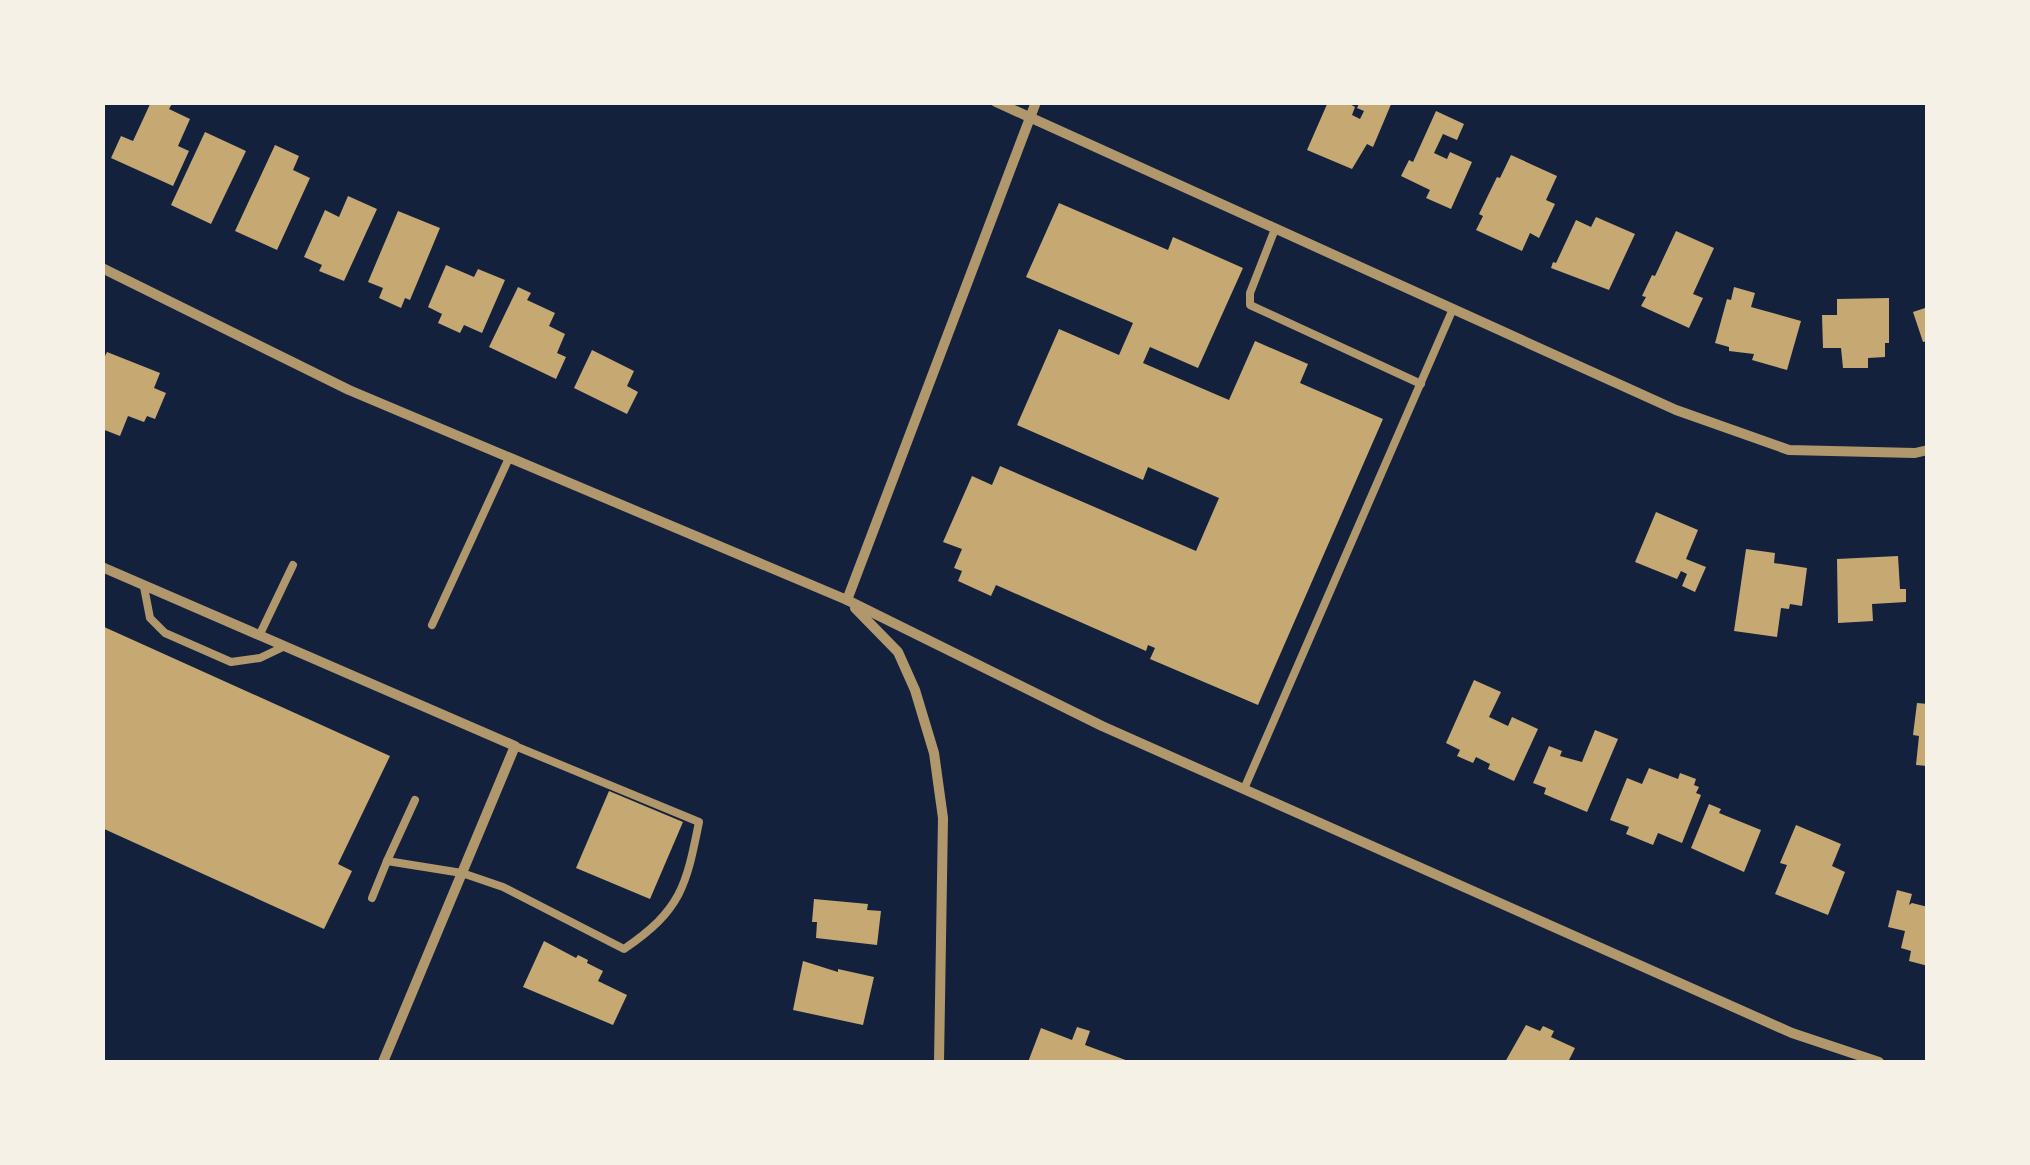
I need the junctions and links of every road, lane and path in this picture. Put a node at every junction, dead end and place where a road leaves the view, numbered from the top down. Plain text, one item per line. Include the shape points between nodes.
1 (996, 102) edge
2 (1036, 102) edge
3 (1030, 118) junction
4 (1275, 229) junction
5 (102, 268) edge
6 (1452, 311) junction
7 (1421, 384) junction
8 (1928, 450) edge
9 (510, 458) junction
10 (293, 565) dead end
11 (102, 567) edge
12 (144, 587) junction
13 (847, 600) junction
14 (432, 625) dead end
15 (259, 636) junction
16 (283, 647) junction
17 (516, 746) junction
18 (1244, 789) junction
19 (416, 800) dead end
20 (387, 861) junction
21 (462, 873) junction
22 (372, 898) dead end
23 (383, 1062) edge
24 (938, 1062) edge
25 (1879, 1062) edge

1 - 3 street
2 - 3 street
3 - 4 street
3 - 13 street
4 - 6 street
4 - 7 lane via 1250,305
5 - 9 street via 349,390
6 - 7 lane
6 - 8 street via 1676,410 1790,450
7 - 18 lane
9 - 13 street
9 - 14 lane
10 - 15 lane
11 - 12 street
12 - 15 street
12 - 16 lane via 150,618 165,633 232,662
13 - 18 street
13 - 24 street via 898,652 934,754 944,818
15 - 16 street
16 - 17 street
17 - 21 street
17 - 21 lane via 700,822 687,879 675,904 624,948
18 - 25 street via 1792,1033
19 - 20 lane
20 - 21 lane
20 - 22 lane
21 - 23 street

